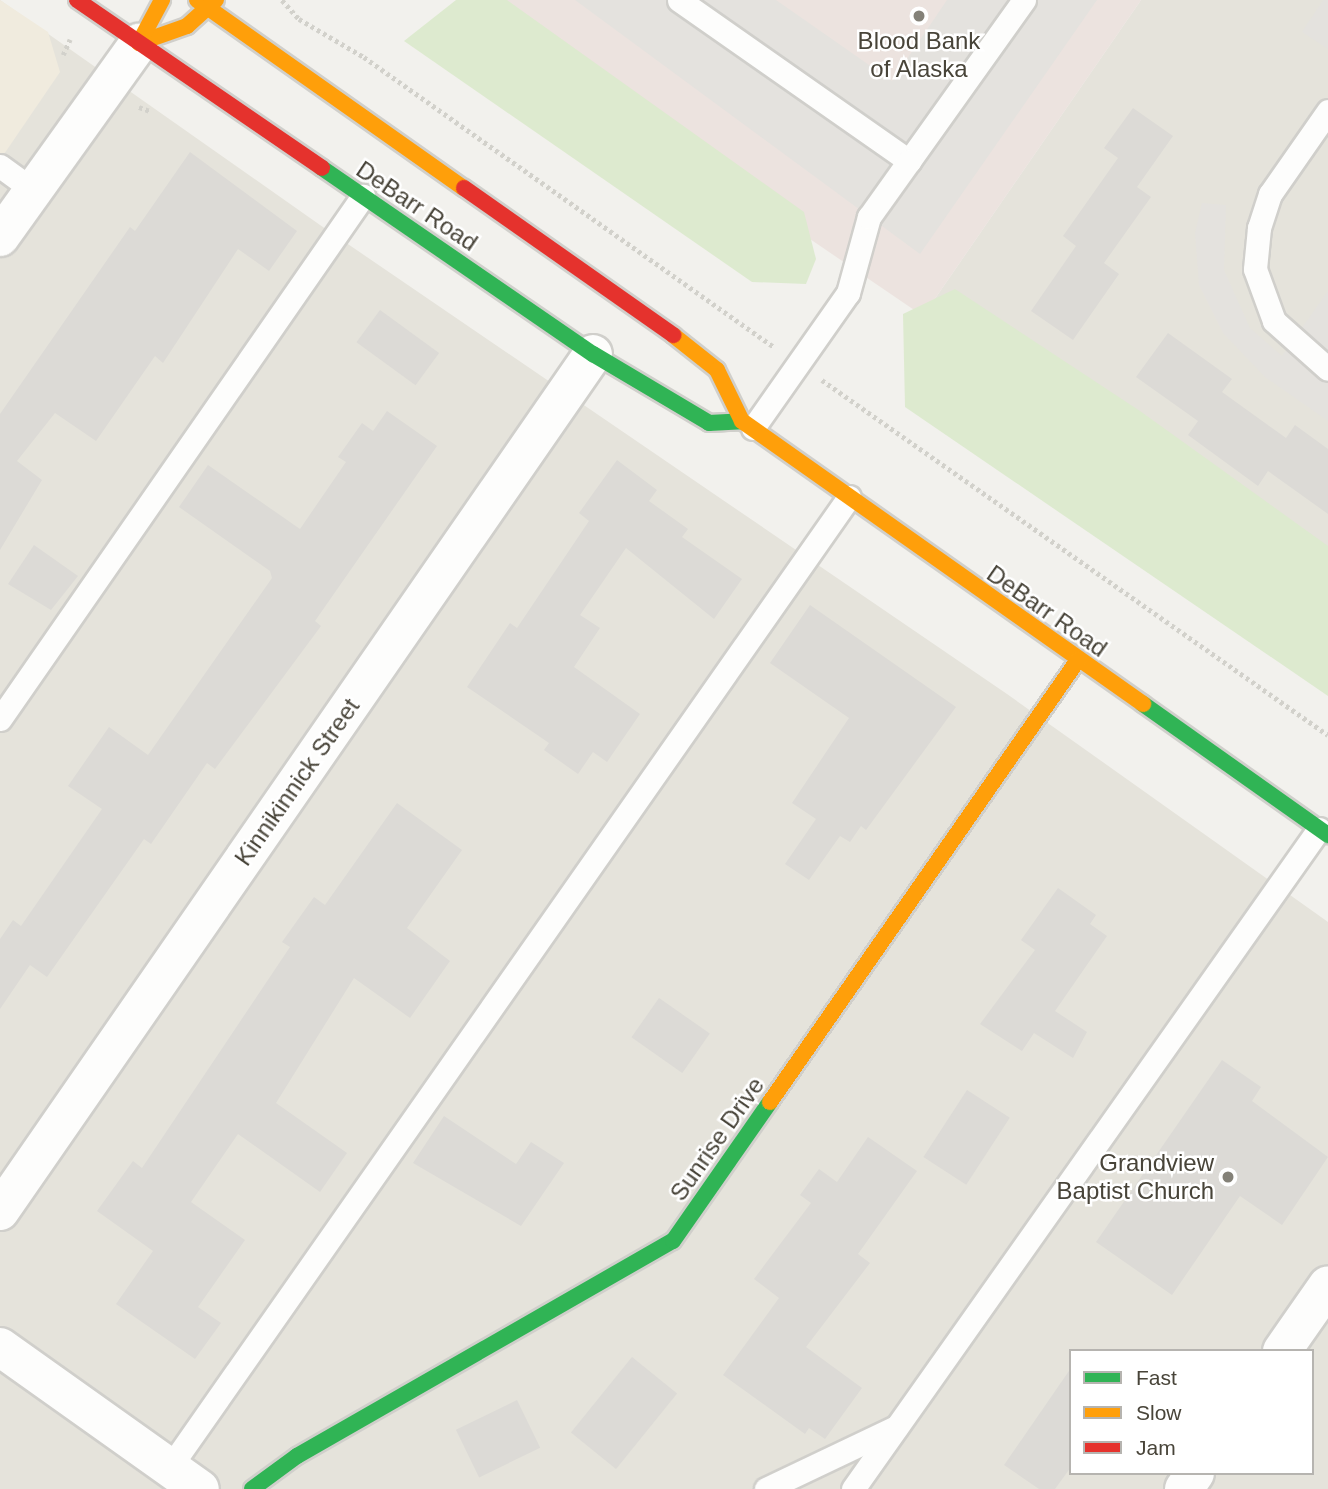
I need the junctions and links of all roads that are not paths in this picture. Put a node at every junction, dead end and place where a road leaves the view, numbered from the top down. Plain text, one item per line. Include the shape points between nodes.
1 (77, 0) edge
2 (162, 0) edge
3 (679, 0) edge
4 (1024, 0) edge
5 (207, 3) edge
6 (139, 43) junction
7 (1328, 111) edge
8 (909, 161) junction
9 (0, 166) edge
10 (33, 190) junction
11 (363, 196) junction
12 (0, 237) edge
13 (593, 354) junction
14 (1328, 369) edge
15 (748, 425) junction
16 (849, 497) junction
17 (1078, 660) junction
18 (0, 719) edge
19 (1324, 832) edge
20 (0, 1211) edge
21 (1328, 1286) edge
22 (0, 1347) edge
23 (1283, 1349) edge
24 (897, 1426) junction
25 (170, 1467) junction
26 (200, 1489) edge
27 (252, 1489) edge
28 (766, 1489) edge
29 (853, 1489) edge

1 - 6 main road, DeBarr Road
2 - 6 main road
3 - 8 lane
4 - 8 lane
5 - 6 main road via 187,26
5 - 15 main road, DeBarr Road via 672,334 717,370
6 - 10 street
6 - 11 main road, DeBarr Road
7 - 14 lane via 1270,194 1259,228 1255,270 1274,321
8 - 15 lane via 869,217 848,293
9 - 10 lane
10 - 12 street
11 - 13 main road, DeBarr Road
11 - 18 lane
13 - 15 main road, DeBarr Road via 709,423
13 - 20 street, Kinnikinnick Street
15 - 16 main road, DeBarr Road
16 - 17 main road, DeBarr Road
16 - 25 lane
17 - 19 main road, DeBarr Road
17 - 27 main road, Sunrise Drive via 673,1241 297,1457
19 - 24 lane
21 - 23 street
22 - 25 street
24 - 28 lane
24 - 29 lane
25 - 26 street

